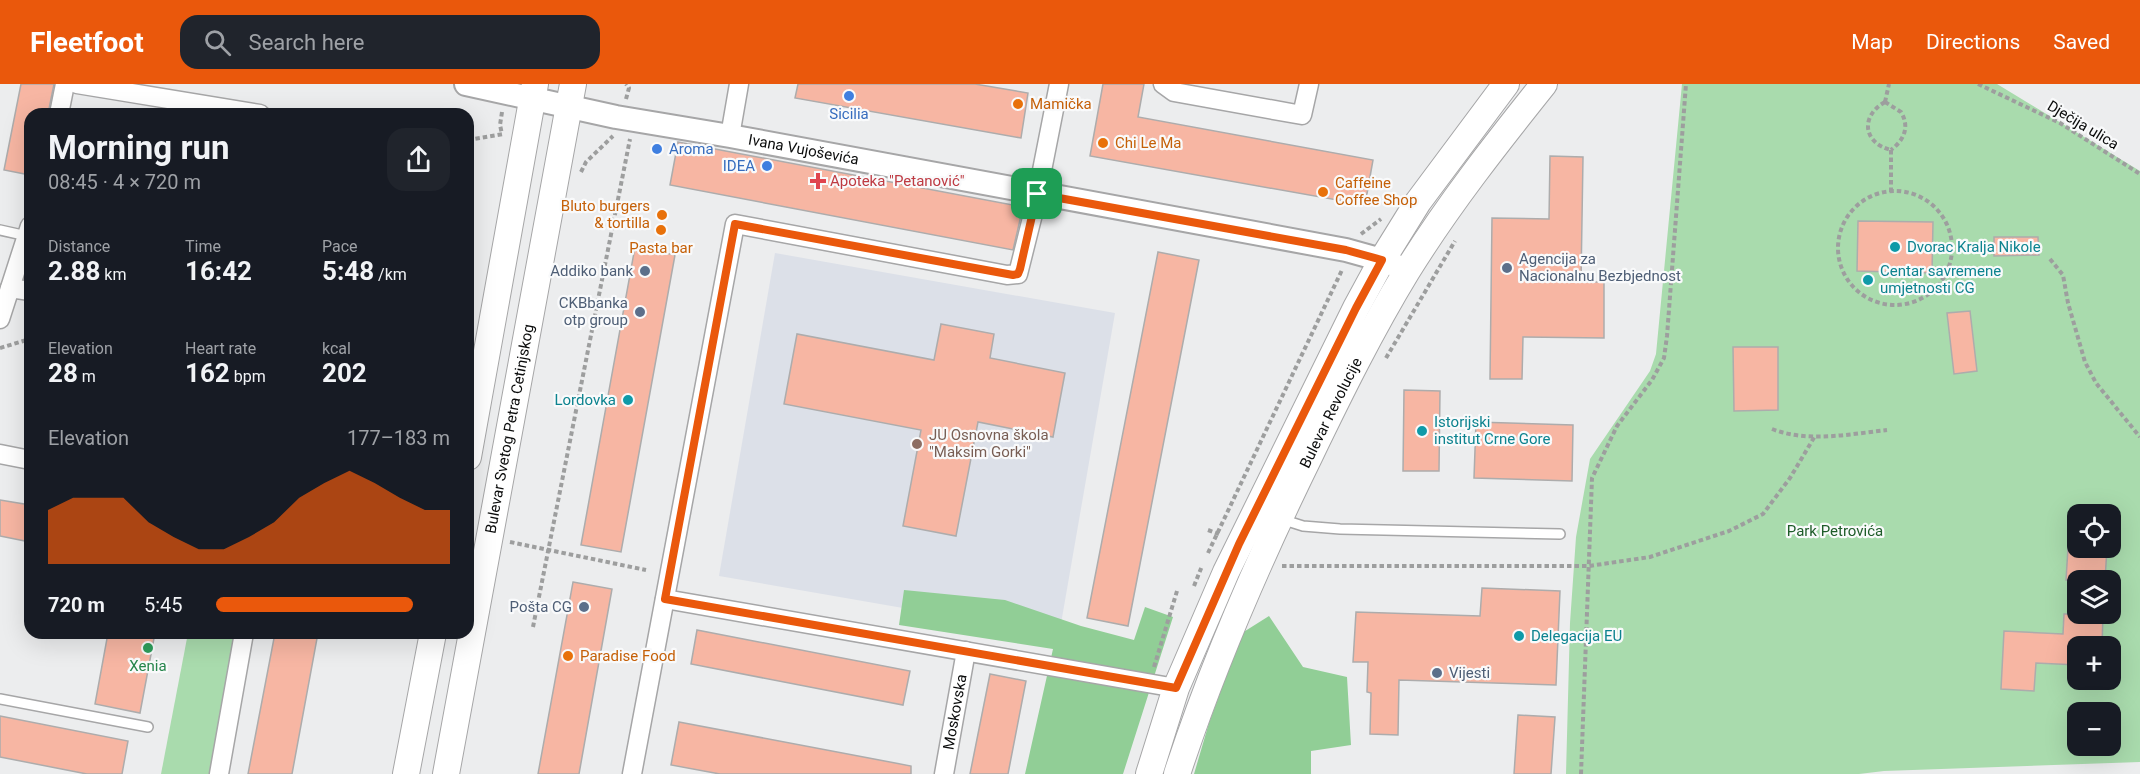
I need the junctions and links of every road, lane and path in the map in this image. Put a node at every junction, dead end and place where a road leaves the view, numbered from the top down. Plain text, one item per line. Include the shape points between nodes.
1 (65, 84) edge
2 (77, 84) edge
3 (466, 84) edge
4 (739, 84) edge
5 (1059, 84) edge
6 (1163, 84) edge
7 (1309, 84) edge
8 (1506, 84) edge
9 (1544, 84) edge
10 (1686, 84) edge
11 (1890, 84) edge
12 (1978, 84) edge
13 (534, 92) edge
14 (504, 93) junction
15 (570, 96) edge
16 (1885, 102) junction
17 (60, 108) edge
18 (216, 108) edge
19 (632, 130) dead end
20 (502, 134) junction
21 (730, 136) junction
22 (474, 139) edge
23 (504, 143) dead end
24 (1890, 150) junction
25 (2140, 174) edge
26 (1891, 192) junction
27 (1037, 194) junction
28 (0, 230) edge
29 (24, 231) edge
30 (1458, 237) dead end
31 (24, 244) edge
32 (2050, 259) dead end
33 (1382, 260) junction
34 (1407, 271) junction
35 (10, 288) junction
36 (24, 290) edge
37 (0, 320) edge
38 (24, 341) edge
39 (0, 348) edge
40 (1385, 359) dead end
41 (474, 424) edge
42 (1772, 429) dead end
43 (1887, 430) dead end
44 (2140, 437) edge
45 (0, 454) edge
46 (24, 459) edge
47 (1279, 518) junction
48 (1560, 534) dead end
49 (509, 542) dead end
50 (549, 550) junction
51 (1286, 556) dead end
52 (646, 570) dead end
53 (1276, 574) dead end
54 (1177, 591) dead end
55 (665, 599) junction
56 (474, 621) edge
57 (533, 627) dead end
58 (243, 639) edge
59 (432, 639) edge
60 (471, 639) edge
61 (966, 651) junction
62 (1149, 682) junction
63 (1176, 688) junction
64 (0, 699) edge
65 (148, 727) dead end
66 (219, 774) edge
67 (406, 774) edge
68 (446, 774) edge
69 (632, 774) edge
70 (944, 774) edge
71 (1149, 774) edge
72 (1177, 774) edge
73 (1581, 774) edge

1 - 17 street
2 - 18 street
3 - 14 street, Ivana Vujoševića
4 - 21 street
5 - 27 street
6 - 7 street via 1174,92 1302,115
8 - 33 main road, Bulevar Revolucije via 1418,202
9 - 34 main road, Bulevar Revolucije
10 - 73 path via 1664,357 1652,380 1617,426 1592,478
11 - 16 path
12 - 25 path, Dječija ulica via 2060,123
13 - 14 street, Ivana Vujoševića
13 - 15 street, Ivana Vujoševića
13 - 41 main road
14 - 20 path
15 - 21 street, Ivana Vujoševića
15 - 56 main road, Bulevar Svetog Petra Cetinjskog
16 - 24 path via 1902,112 1906,126 1901,140
16 - 24 path via 1872,111 1868,127 1875,144
19 - 50 path
20 - 22 path
20 - 23 path
21 - 27 street, Ivana Vujoševića
24 - 26 path
26 - 26 path via 1868,198 1853,210 1842,226 1838,245 1840,264 1848,281 1862,295 1891,305 1916,302 1932,292 1951,261 1952,243 1947,225 1923,198
27 - 33 street, Ivana Vujoševića via 1346,250
27 - 55 street via 1020,269 1013,275 735,224
28 - 29 lane
30 - 40 path
31 - 35 street
32 - 44 path via 2063,275 2085,362 2096,383
33 - 34 street, Ivana Vujoševića
33 - 63 main road, Bulevar Revolucije via 1239,544
34 - 47 main road, Bulevar Revolucije
35 - 36 street
35 - 37 street
38 - 39 path
42 - 43 path via 1788,435 1815,436
45 - 46 street
47 - 48 lane via 1303,526 1340,529
47 - 72 main road, Bulevar Revolucije via 1217,661
49 - 50 path
50 - 52 path
50 - 57 path
51 - 53 path
54 - 62 path
55 - 61 street
55 - 69 street
58 - 66 street
59 - 67 main road
60 - 68 main road, Bulevar Svetog Petra Cetinjskog
61 - 62 street
61 - 70 street, Moskovska
62 - 63 street
63 - 71 main road, Bulevar Revolucije
64 - 65 lane

